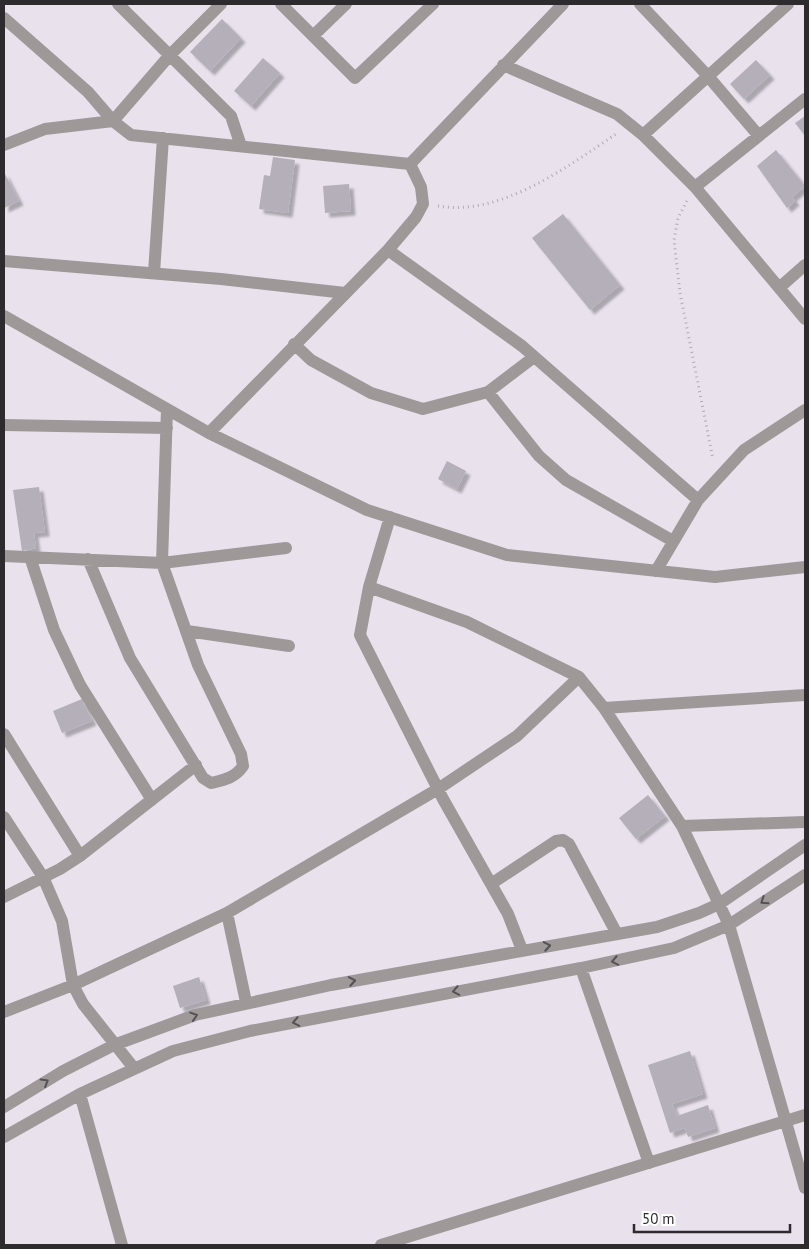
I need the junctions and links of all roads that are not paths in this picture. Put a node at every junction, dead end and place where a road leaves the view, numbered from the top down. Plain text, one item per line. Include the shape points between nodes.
1 (118, 4) edge
2 (220, 4) edge
3 (281, 4) edge
4 (346, 4) edge
5 (433, 4) edge
6 (563, 4) edge
7 (640, 4) edge
8 (788, 4) edge
9 (4, 18) edge
10 (313, 36) junction
11 (170, 55) junction
12 (503, 65) junction
13 (707, 75) junction
14 (805, 99) edge
15 (113, 121) junction
16 (643, 136) junction
17 (759, 136) junction
18 (163, 138) junction
19 (4, 145) edge
20 (241, 146) junction
21 (410, 164) junction
22 (695, 187) junction
23 (388, 250) junction
24 (4, 261) edge
25 (805, 265) edge
26 (154, 273) junction
27 (779, 288) junction
28 (345, 293) junction
29 (4, 316) edge
30 (805, 319) edge
31 (294, 344) junction
32 (534, 356) junction
33 (488, 392) junction
34 (167, 409) junction
35 (805, 410) edge
36 (4, 425) edge
37 (167, 428) junction
38 (209, 433) junction
39 (698, 500) junction
40 (390, 516) junction
41 (673, 541) junction
42 (286, 548) dead end
43 (4, 556) edge
44 (30, 557) junction
45 (88, 559) junction
46 (162, 563) junction
47 (805, 567) edge
48 (656, 571) junction
49 (369, 587) junction
50 (186, 631) junction
51 (289, 646) dead end
52 (578, 677) junction
53 (805, 694) edge
54 (604, 708) junction
55 (4, 734) edge
56 (196, 765) junction
57 (438, 789) junction
58 (152, 800) junction
59 (4, 817) edge
60 (805, 822) edge
61 (682, 826) junction
62 (805, 845) edge
63 (80, 856) junction
64 (805, 875) edge
65 (43, 878) junction
66 (491, 884) junction
67 (4, 897) edge
68 (719, 904) junction
69 (227, 913) junction
70 (729, 925) junction
71 (617, 934) junction
72 (522, 950) junction
73 (581, 968) junction
74 (73, 984) junction
75 (246, 1002) junction
76 (4, 1012) edge
77 (114, 1045) junction
78 (133, 1068) junction
79 (80, 1094) junction
80 (4, 1107) edge
81 (805, 1115) edge
82 (786, 1121) junction
83 (4, 1137) edge
84 (649, 1163) junction
85 (805, 1188) edge
86 (122, 1245) edge
87 (381, 1245) edge

1 - 11 street
2 - 11 street
3 - 10 street
4 - 10 street
5 - 10 street via 355,78
6 - 12 street
7 - 13 street
8 - 13 street
9 - 15 street via 88,92
11 - 15 street
11 - 20 street via 231,116
12 - 16 street via 596,103 617,114
12 - 21 street
13 - 16 street
13 - 17 street
14 - 17 street
15 - 18 street via 132,135
15 - 19 street via 45,129
16 - 22 street
17 - 22 street
18 - 20 street
18 - 26 street
20 - 21 street
21 - 23 street via 421,187 423,204
22 - 27 street
23 - 28 street
23 - 32 street
24 - 26 street
25 - 27 street
26 - 28 street
27 - 30 street
28 - 31 street
29 - 34 street
31 - 33 street via 311,360 371,393 423,409
31 - 38 street
32 - 33 street
32 - 39 street
33 - 41 street via 539,456 566,480
34 - 37 street
34 - 38 street
35 - 39 street via 744,450
36 - 37 street
37 - 46 street
38 - 40 street via 367,510
39 - 41 street
40 - 48 street via 507,555
40 - 49 street
41 - 48 street
42 - 46 street
43 - 44 street
44 - 45 street
44 - 58 street via 54,630 80,685
45 - 46 street
45 - 56 street via 130,658
46 - 50 street
47 - 48 street via 715,577
49 - 52 street via 467,622
49 - 57 street via 360,634
50 - 51 street
50 - 56 street via 198,665 241,754 243,766 229,779 211,783
52 - 54 street
52 - 57 street via 517,736
53 - 54 street
54 - 61 street
55 - 63 street
56 - 58 street
57 - 66 street
57 - 69 street
58 - 63 street
59 - 65 street
60 - 61 street
61 - 68 street
62 - 68 street
63 - 65 street
64 -> 70 street
65 - 67 street
65 - 74 street via 62,921
66 - 71 street via 556,841 563,840 570,844
66 - 72 street via 508,914
68 - 70 street
68 - 71 street via 657,927
69 - 74 street
69 - 75 street
70 -> 73 street via 674,948
70 - 82 street
72 -> 71 street
75 -> 72 street
73 -> 78 street via 250,1031 174,1051
73 - 84 street
74 - 76 street
74 - 77 street via 82,1004
77 -> 75 street via 195,1015
77 - 78 street
80 -> 77 street
78 - 79 street
79 - 83 street
79 - 86 street
81 - 82 street
82 - 84 street
82 - 85 street
84 - 87 street

